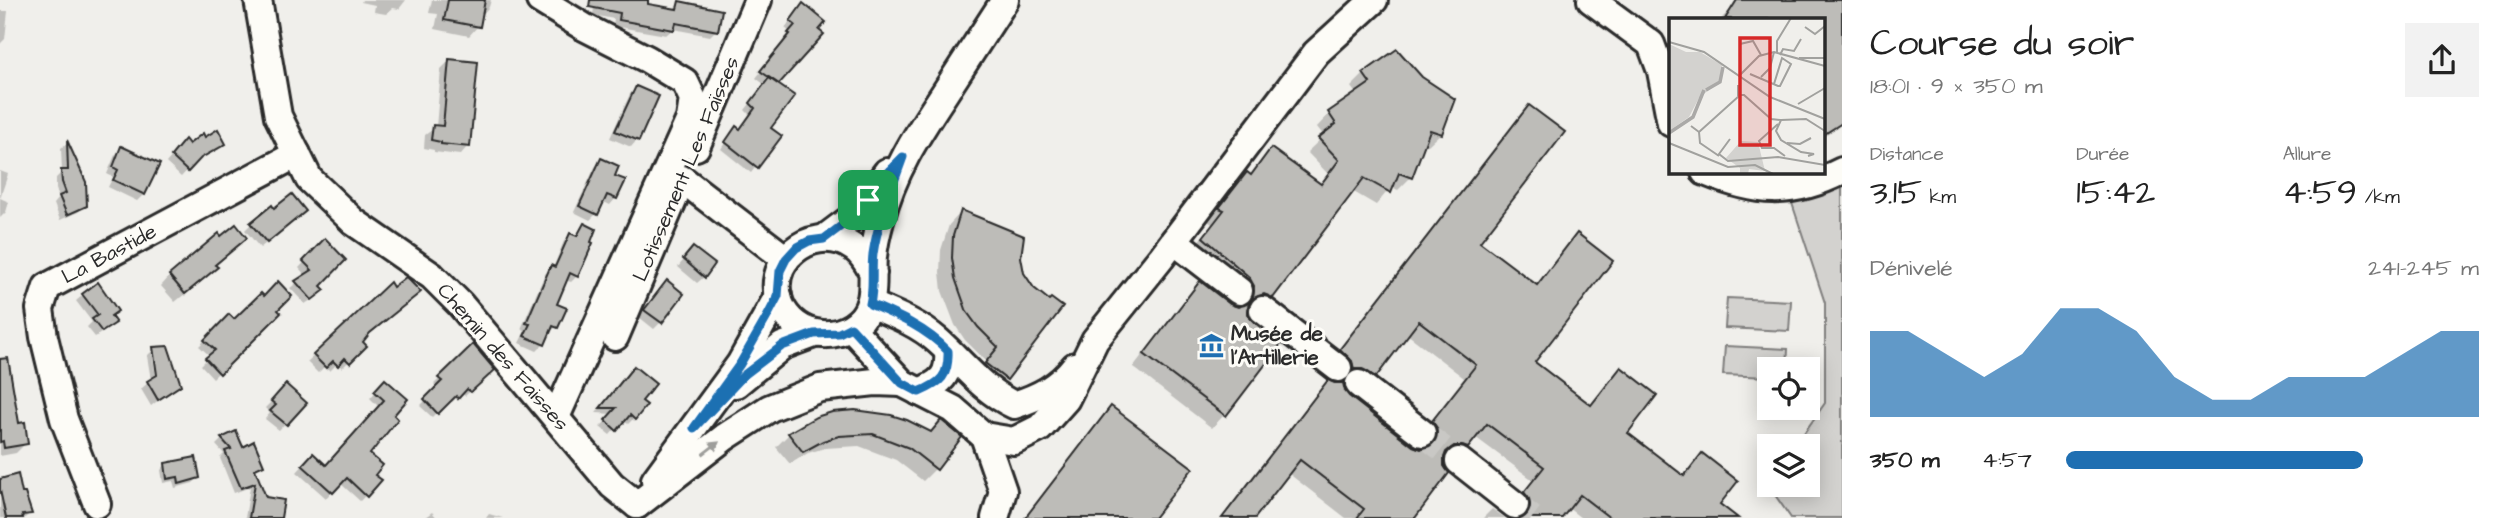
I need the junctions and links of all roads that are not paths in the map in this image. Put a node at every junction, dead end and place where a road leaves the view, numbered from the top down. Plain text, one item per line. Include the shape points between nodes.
1 (258, 0) edge
2 (540, 0) edge
3 (758, 0) edge
4 (1005, 0) edge
5 (1374, 0) edge
6 (1591, 0) edge
7 (1669, 113) edge
8 (297, 154) junction
9 (903, 157) junction
10 (1842, 171) edge
11 (1708, 173) edge
12 (682, 179) junction
13 (824, 239) junction
14 (1174, 241) junction
15 (786, 259) junction
16 (873, 273) junction
17 (1239, 291) dead end
18 (778, 296) junction
19 (870, 304) junction
20 (1263, 310) dead end
21 (851, 327) junction
22 (814, 334) junction
23 (615, 337) dead end
24 (1095, 340) junction
25 (948, 351) junction
26 (1338, 368) dead end
27 (1359, 384) dead end
28 (911, 387) junction
29 (555, 417) junction
30 (694, 428) junction
31 (1422, 433) tunnel mouth
32 (984, 436) junction
33 (1459, 461) tunnel mouth
34 (97, 504) dead end
35 (1515, 505) tunnel mouth
36 (633, 511) edge
37 (995, 518) edge

1 - 8 street, Chemin des Faisses via 278,116
2 - 29 street via 685,82 693,99 690,119
3 - 12 street, Lotissement Les Faïsses
4 - 9 street
5 - 14 street via 1316,53
6 - 7 street via 1651,44
8 - 29 street, Chemin des Faisses via 309,179 354,222 432,276 460,304
8 - 34 street, La Bastide via 47,287 40,309 47,351 64,419
9 - 13 street via 853,217
9 - 16 street via 881,219
10 - 11 street via 1782,191 1746,187
12 - 15 street
12 - 23 street, Lotissement Les Faïsses
13 - 15 street via 809,241
13 - 16 street via 854,248
14 - 17 street
14 - 24 street
15 - 18 street
16 - 19 street
18 - 22 street via 790,320
18 - 30 street via 740,364
19 - 21 street
19 - 25 street via 907,320
20 - 26 street
21 - 22 street via 839,333
21 - 28 street
22 - 30 street via 782,346 744,375
24 - 25 street via 1062,382 1014,405 976,380
24 - 32 street via 1066,398 1040,428 1014,441
25 - 28 street via 949,364 934,386
27 - 31 street
28 - 32 street via 953,409
36 -> 28 street via 770,408 820,388 875,382
29 - 36 street, Chemin des Faisses
30 - 36 street
32 - 37 street via 1003,491
33 - 35 street

